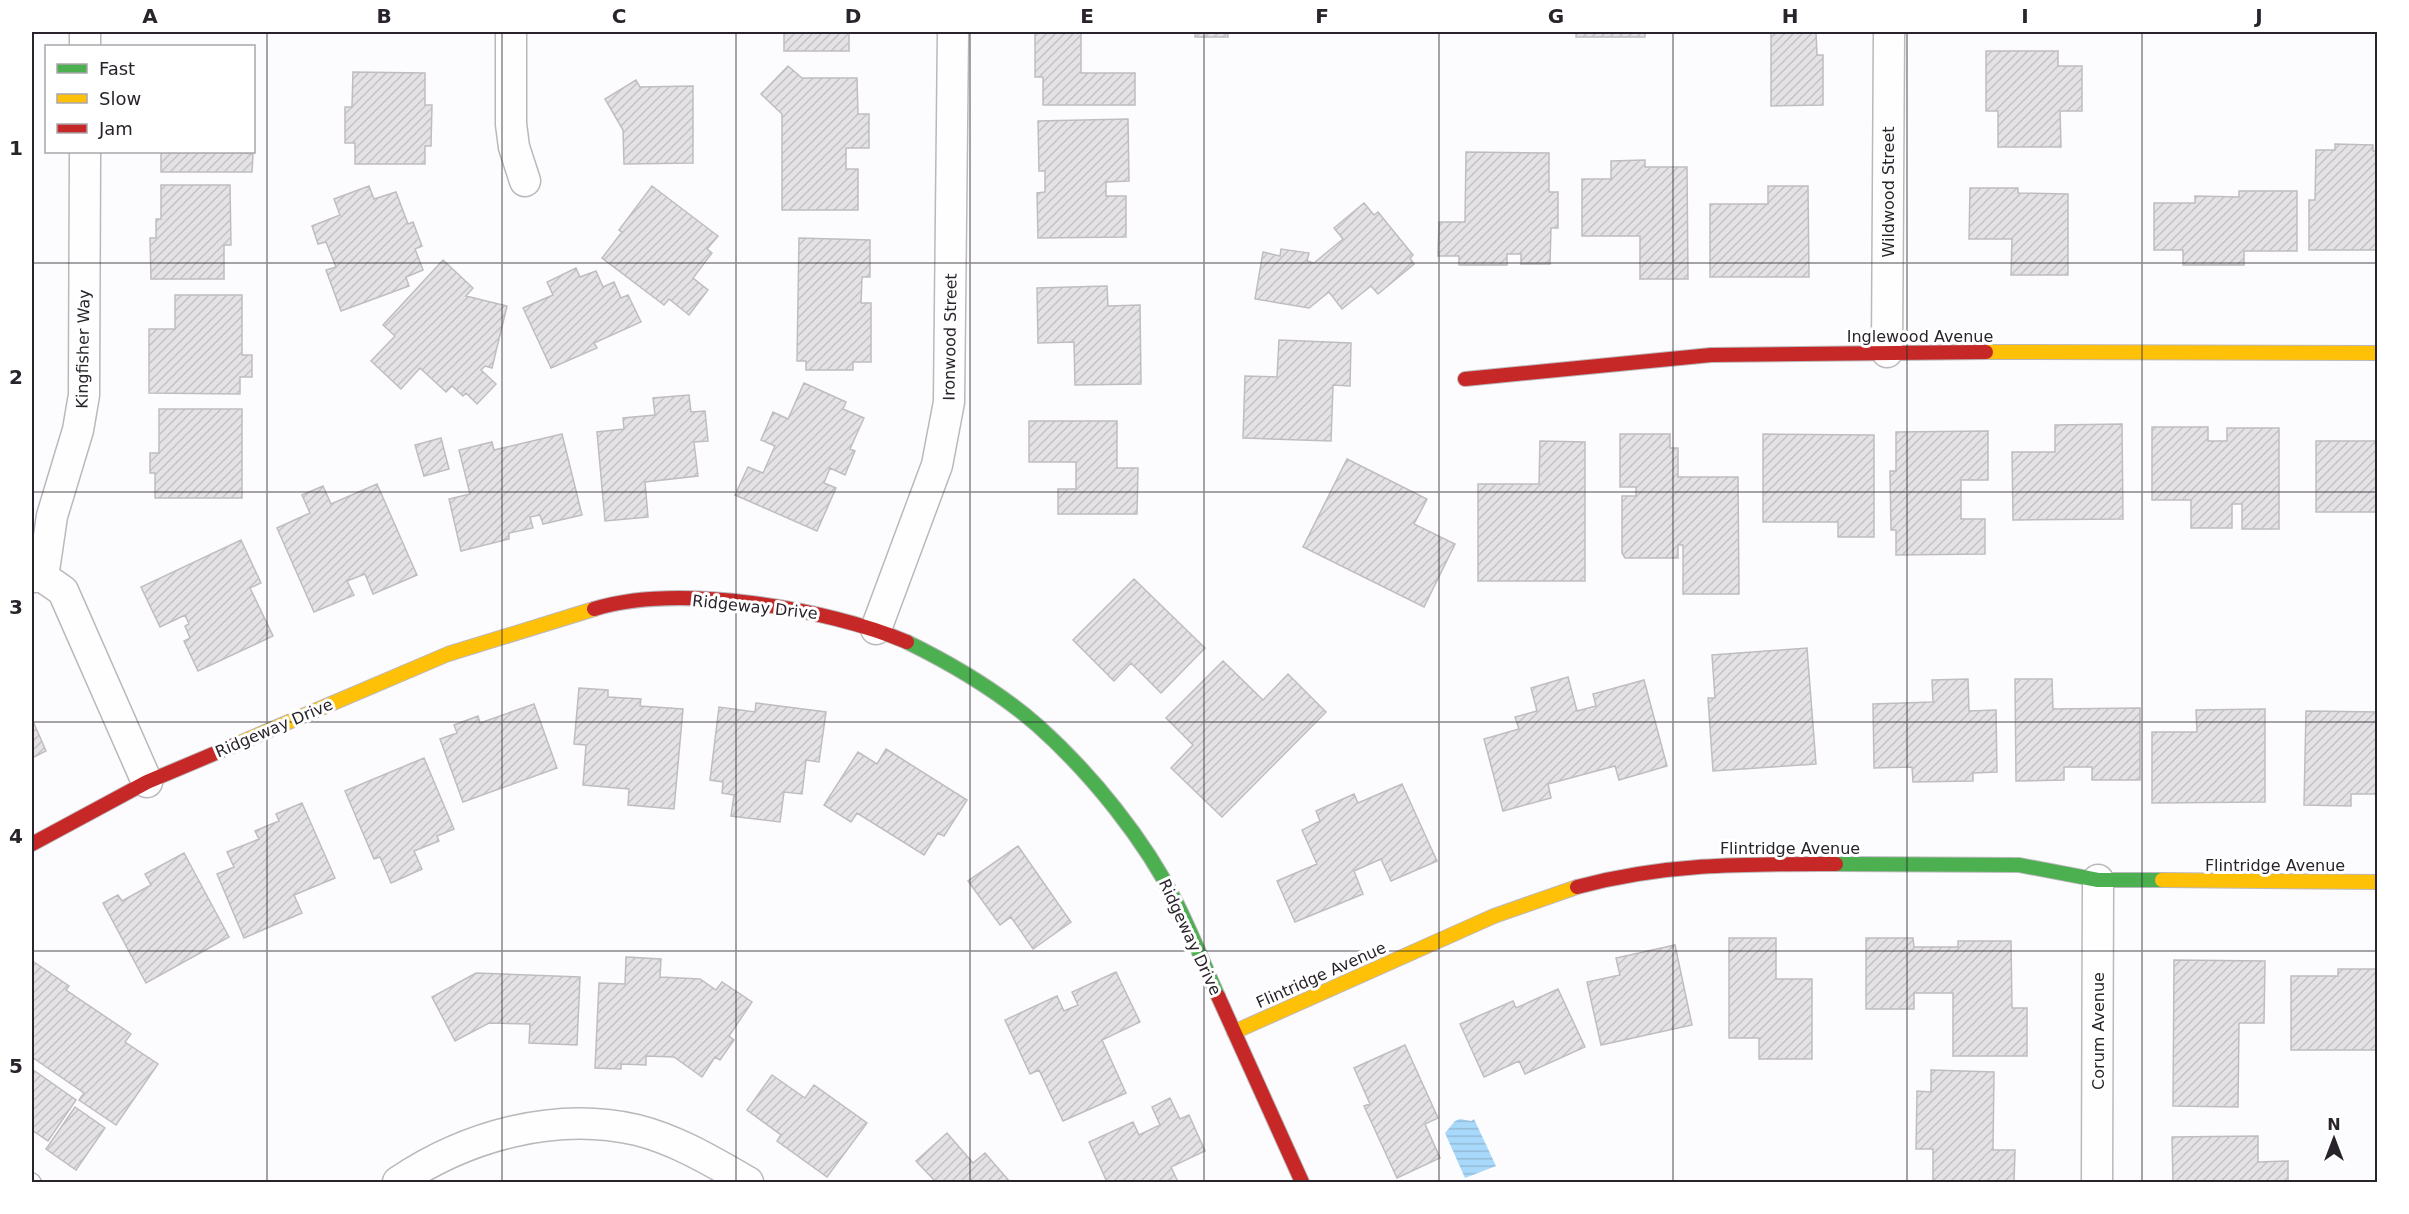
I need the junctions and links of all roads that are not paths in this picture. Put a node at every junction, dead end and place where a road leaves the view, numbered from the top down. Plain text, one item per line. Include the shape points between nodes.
1 (511, 32) edge
2 (953, 32) edge
3 (1889, 32) edge
4 (85, 153) edge
5 (525, 181) dead end
6 (1887, 352) junction
7 (2378, 353) edge
8 (1465, 378) dead end
9 (37, 577) edge
10 (876, 629) junction
11 (147, 782) junction
12 (32, 844) edge
13 (2098, 880) junction
14 (2378, 882) edge
15 (1234, 1032) junction
16 (398, 1182) edge
17 (748, 1182) edge
18 (1302, 1182) edge
19 (2097, 1182) edge

1 - 5 street via 511,124
2 - 10 street, Ironwood Street via 950,402 937,465
3 - 6 street, Wildwood Street
4 - 9 street, Kingfisher Way via 82,414
6 - 7 street, Inglewood Avenue
6 - 8 street, Inglewood Avenue via 1675,357
9 - 11 street via 63,591
10 - 11 street, Ridgeway Drive via 821,614 720,600 664,599 610,604 448,654
10 - 15 street, Ridgeway Drive via 935,656 998,695 1037,725 1069,757 1138,840 1162,876
11 - 12 street, Ridgeway Drive
13 - 14 street, Flintridge Avenue
13 - 15 street, Flintridge Avenue via 2019,865 1723,864 1641,874 1568,889 1525,904
13 - 19 street, Corum Avenue
15 - 18 street, Ridgeway Drive
16 - 17 street via 424,1164 476,1142 527,1128 581,1124 637,1130 686,1148

